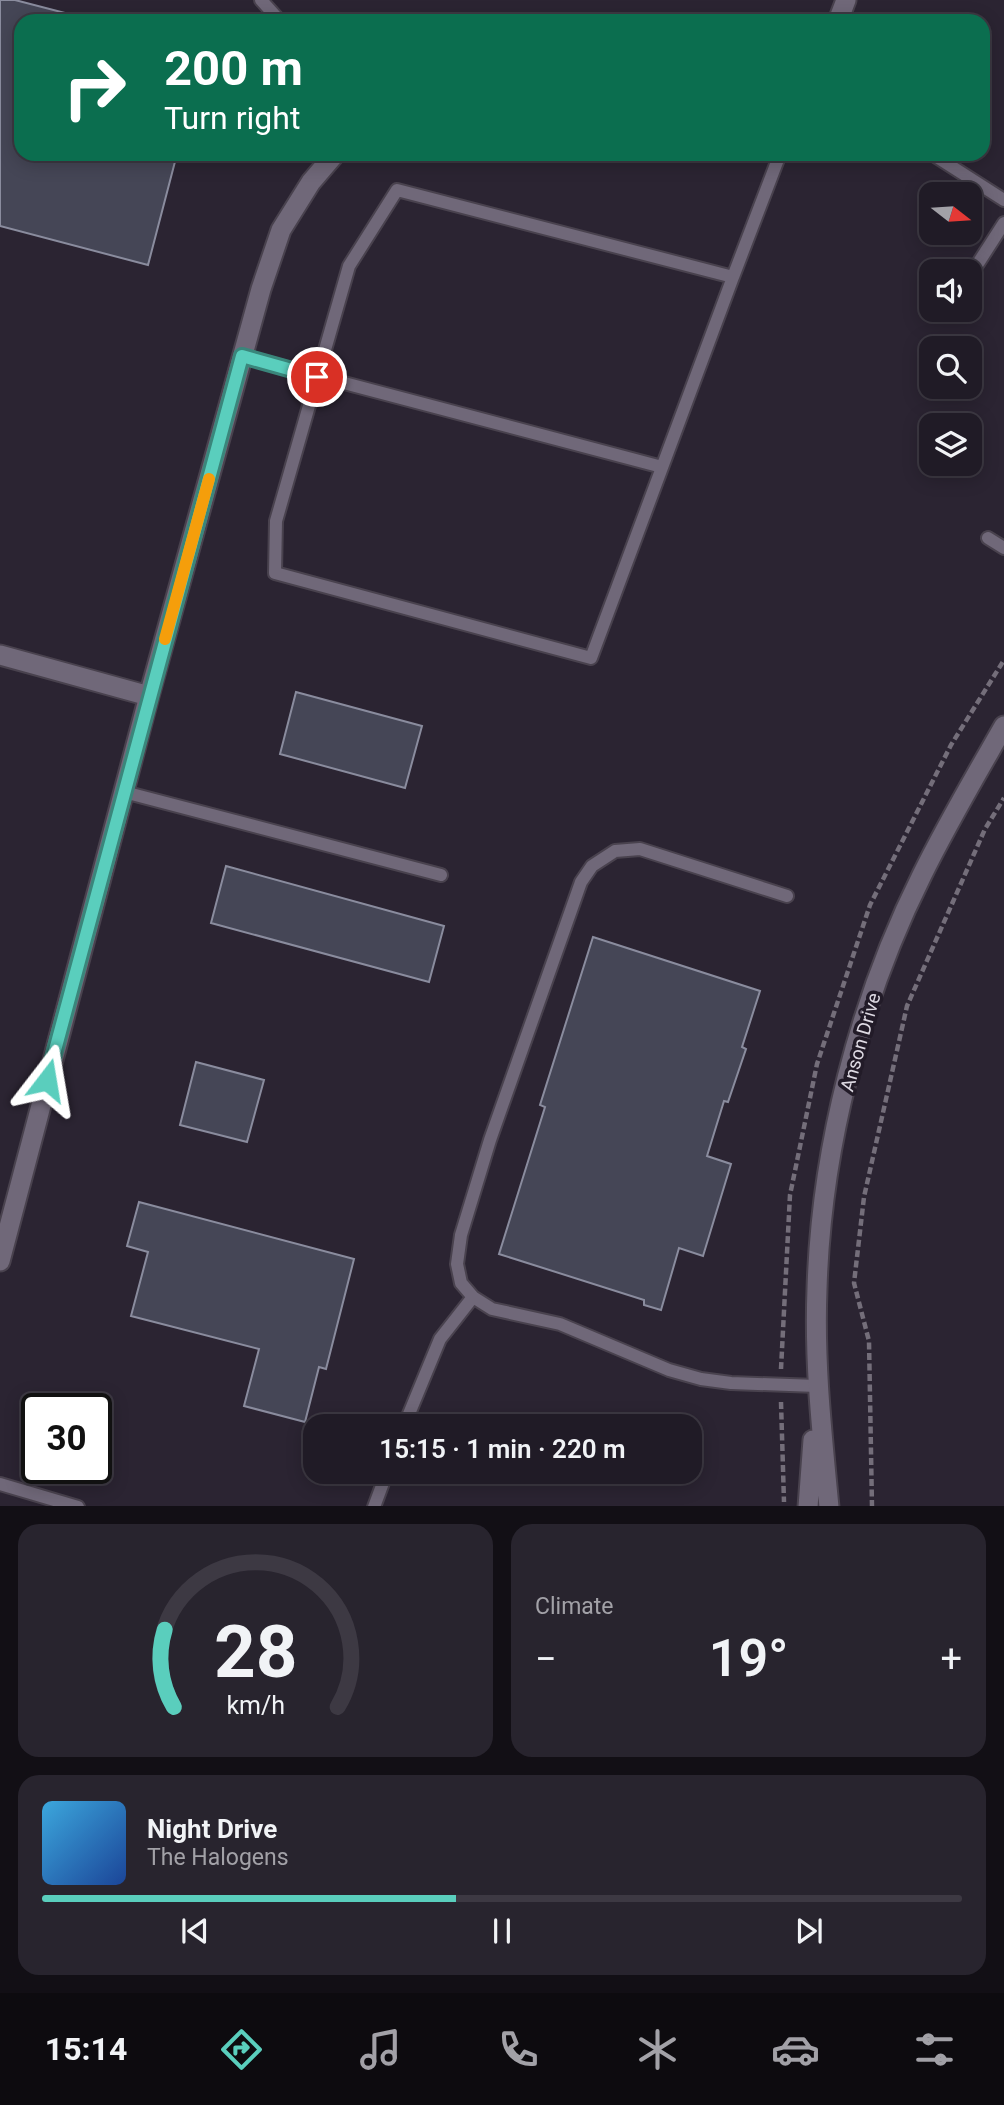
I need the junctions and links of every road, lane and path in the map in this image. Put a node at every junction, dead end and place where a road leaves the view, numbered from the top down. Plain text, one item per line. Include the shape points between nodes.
1 (329, 161) edge
2 (777, 161) edge
3 (943, 161) edge
4 (1004, 200) edge
5 (1004, 223) edge
6 (980, 259) edge
7 (733, 277) junction
8 (242, 356) junction
9 (317, 377) junction
10 (663, 467) junction
11 (988, 538) dead end
12 (1004, 548) edge
13 (0, 655) edge
14 (149, 695) junction
15 (1004, 726) edge
16 (124, 792) junction
17 (1004, 798) edge
18 (441, 875) dead end
19 (787, 896) dead end
20 (0, 1261) edge
21 (473, 1297) junction
22 (817, 1386) junction
23 (409, 1414) edge
24 (0, 1483) edge
25 (383, 1484) edge
26 (75, 1506) edge
27 (374, 1506) edge
28 (808, 1506) edge
29 (829, 1506) edge
30 (872, 1506) edge

1 - 8 street via 281,230
2 - 7 lane
3 - 4 lane
5 - 6 lane
7 - 9 lane via 397,190 349,266
7 - 10 lane
8 - 9 lane
8 - 14 street
9 - 10 lane
9 - 10 lane via 276,521 275,573 591,658
11 - 12 lane
13 - 14 street
14 - 16 street
15 - 22 street, Anson Drive via 921,876 857,1044 824,1205 817,1286
16 - 18 lane
16 - 20 street
17 - 30 path via 985,829 907,1006 864,1197 854,1283 869,1341
19 - 21 lane via 640,849 615,851 592,866 581,882 555,949 461,1236 457,1264 461,1283
21 - 22 lane via 492,1308 560,1324 701,1379
21 - 23 lane via 440,1339
22 - 28 street, Anson Drive
22 - 29 street, Anson Drive
24 - 26 lane
25 - 27 lane

